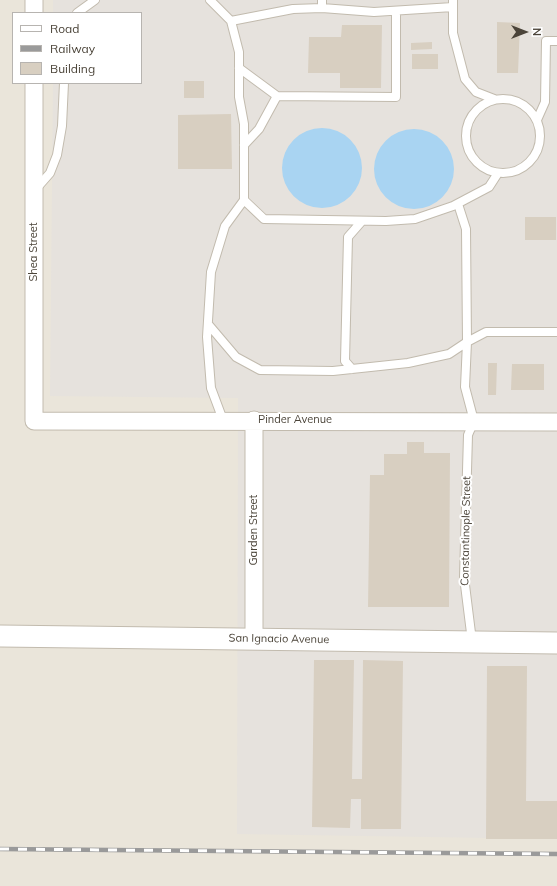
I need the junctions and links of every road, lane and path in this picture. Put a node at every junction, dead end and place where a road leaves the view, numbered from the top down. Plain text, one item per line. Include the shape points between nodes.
1 (34, 0) edge
2 (94, 0) edge
3 (210, 0) edge
4 (453, 3) edge
5 (322, 4) edge
6 (396, 11) junction
7 (34, 12) edge
8 (78, 12) edge
9 (231, 22) junction
10 (557, 41) edge
11 (239, 68) junction
12 (34, 84) edge
13 (64, 84) edge
14 (277, 96) junction
15 (494, 99) junction
16 (537, 120) junction
17 (244, 145) junction
18 (498, 173) junction
19 (34, 192) junction
20 (244, 200) junction
21 (458, 204) junction
22 (362, 220) junction
23 (208, 324) junction
24 (557, 332) edge
25 (467, 342) junction
26 (352, 369) junction
27 (223, 420) junction
28 (254, 420) junction
29 (34, 421) joint
30 (474, 421) junction
31 (557, 422) edge
32 (0, 636) edge
33 (254, 639) junction
34 (472, 642) junction
35 (557, 643) edge

1 - 7 street
2 - 8 lane
3 - 9 lane
4 - 6 lane
4 - 15 lane via 453,33 464,79 476,92
5 - 6 lane via 374,12
5 - 9 lane
6 - 14 lane via 396,97
9 - 11 lane via 239,52
10 - 16 lane via 546,41 545,102
11 - 14 lane
11 - 17 lane
12 - 19 street, Shea Street
13 - 19 lane via 62,126 57,155 50,173
14 - 17 lane via 259,129
15 - 16 lane via 507,98 519,102 530,109
15 - 18 lane via 482,104 473,113 467,124 466,137 468,149 474,159 482,167
16 - 18 lane via 540,138 535,155 517,171
17 - 20 lane
18 - 21 lane via 489,187
19 - 29 street, Shea Street
20 - 22 lane via 264,219
20 - 23 lane via 225,226 211,272
21 - 22 lane via 415,220
21 - 25 lane via 466,229
22 - 26 lane via 348,237 345,361
23 - 26 lane via 236,357 260,370
23 - 27 lane via 211,388
24 - 25 lane via 486,332
25 - 26 lane via 449,354 432,359
25 - 30 lane via 465,387
27 - 28 street, Pinder Avenue
27 - 29 street, Pinder Avenue
28 - 30 street, Pinder Avenue
28 - 33 street, Garden Street
30 - 31 street, Pinder Avenue
30 - 34 lane, Constantinople Street via 468,435 464,577
32 - 33 street, San Ignacio Avenue
33 - 34 street, San Ignacio Avenue
34 - 35 street, San Ignacio Avenue

